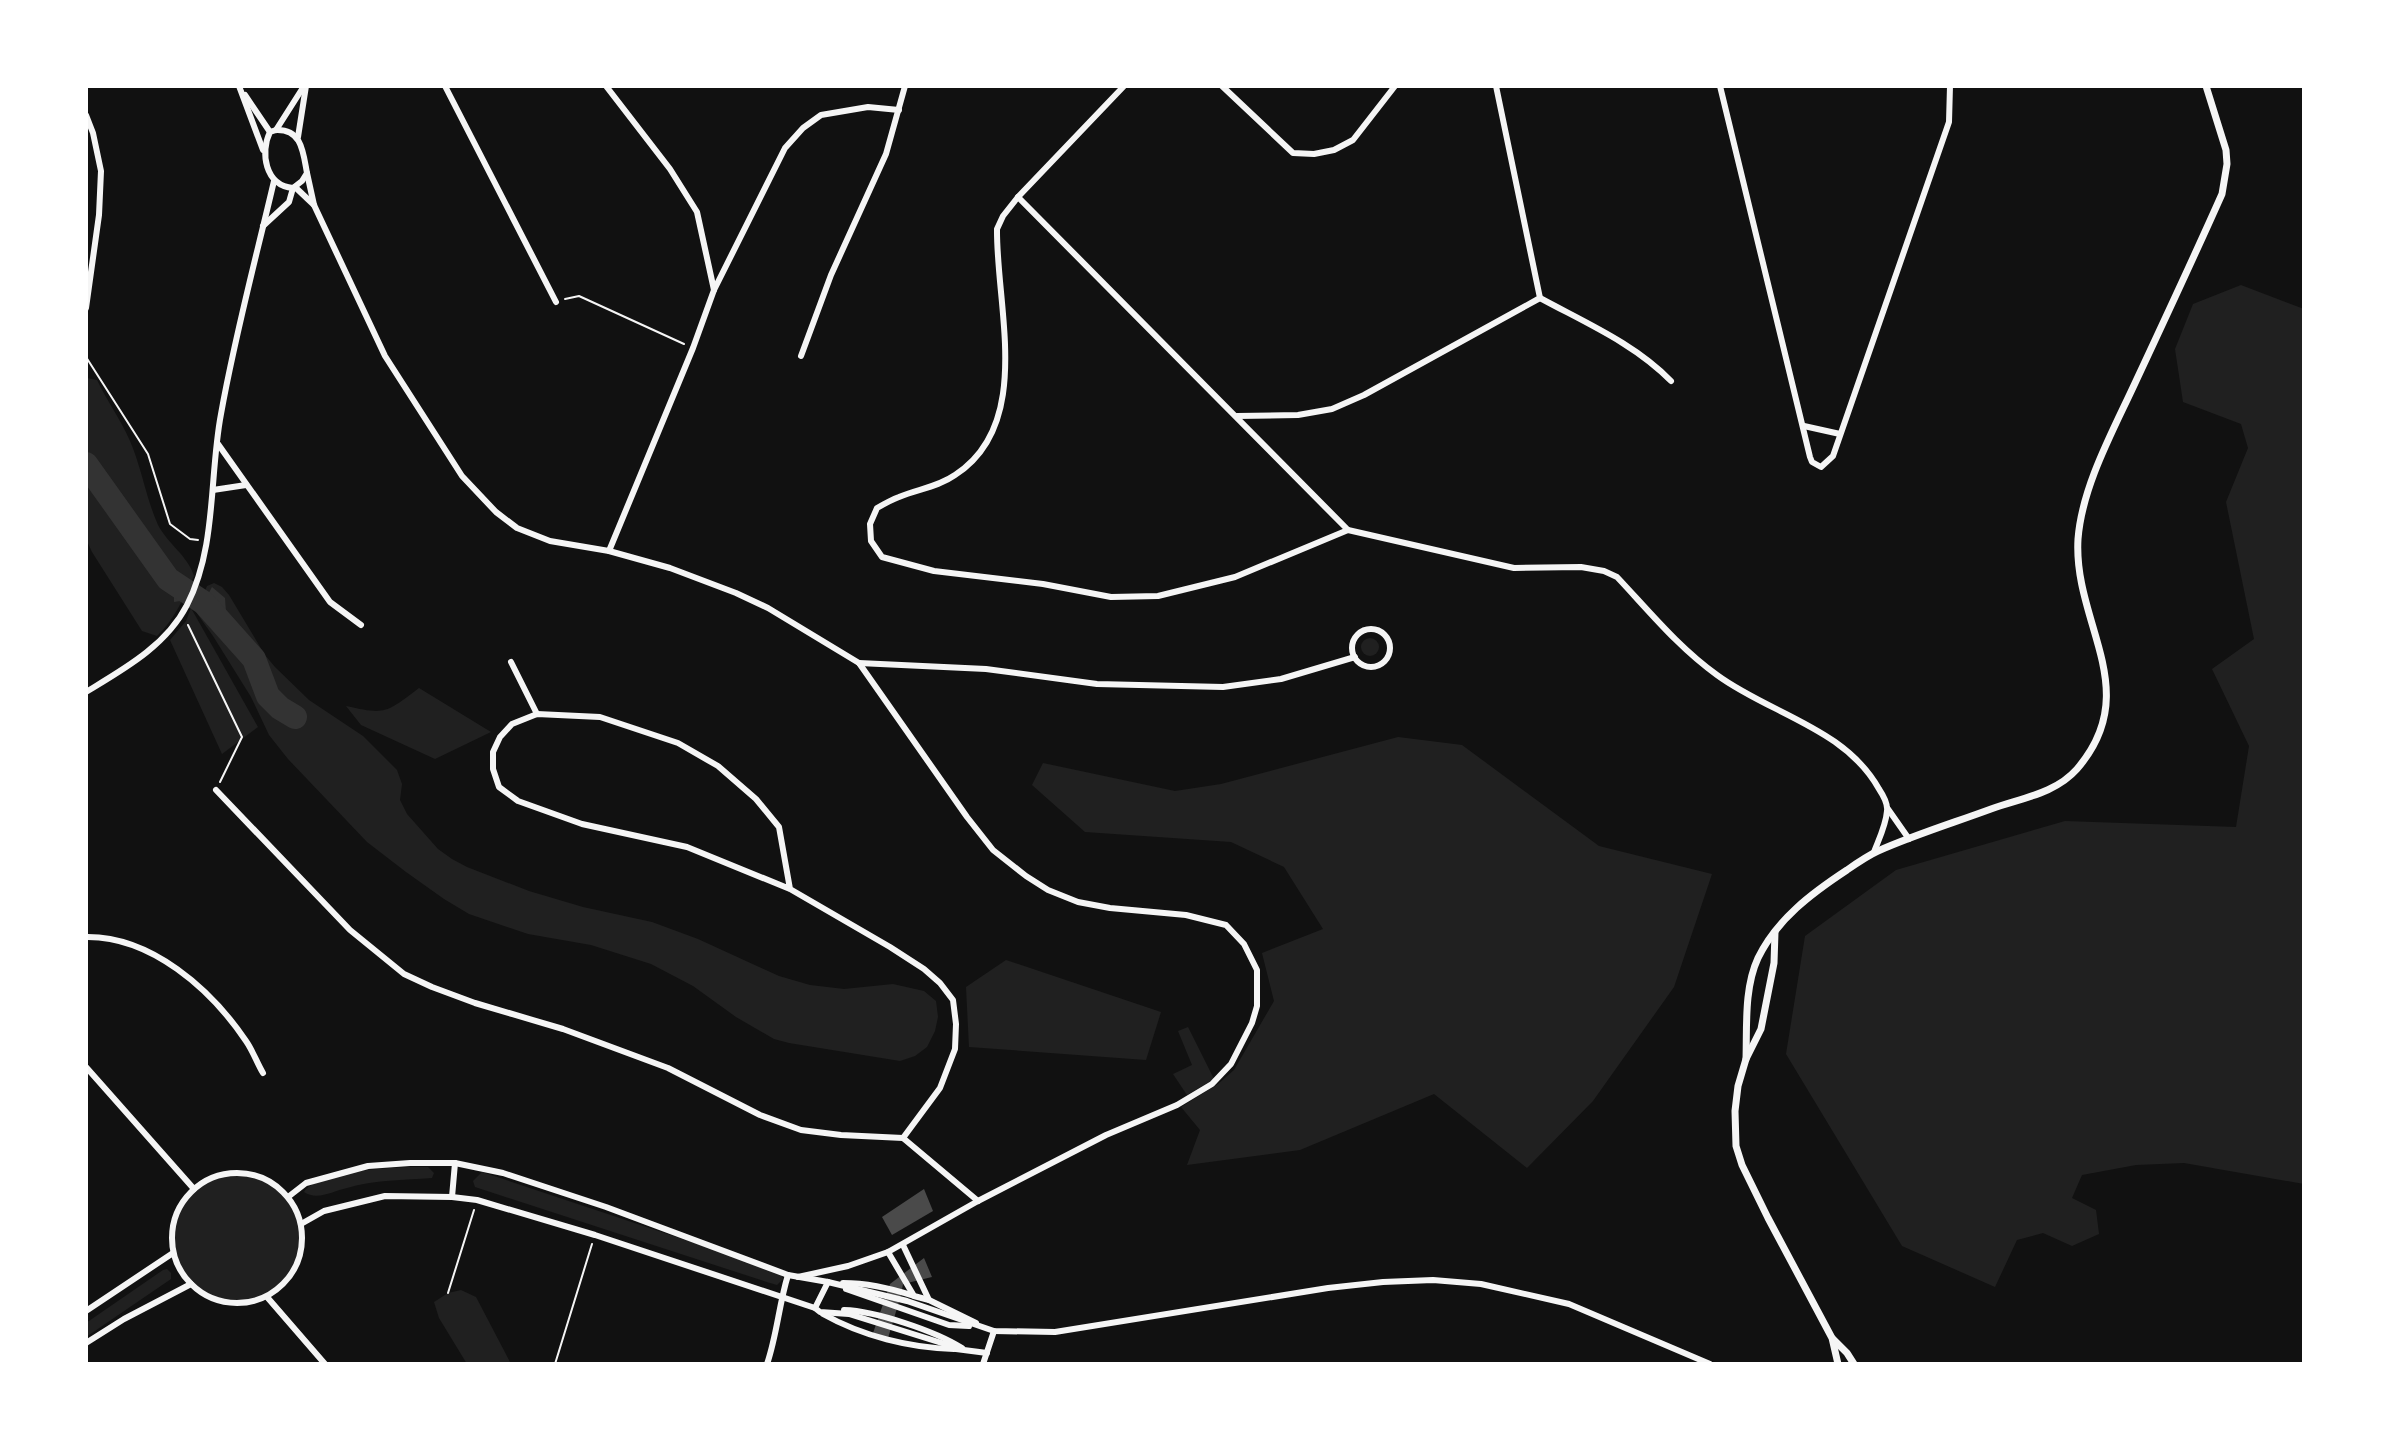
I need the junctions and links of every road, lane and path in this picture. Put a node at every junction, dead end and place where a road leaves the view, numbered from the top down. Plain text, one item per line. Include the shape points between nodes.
1 (239, 86) edge
2 (305, 86) edge
3 (445, 86) edge
4 (606, 86) edge
5 (905, 86) edge
6 (1124, 86) edge
7 (1222, 86) edge
8 (1395, 86) edge
9 (1496, 86) edge
10 (1720, 86) edge
11 (1950, 86) edge
12 (2206, 86) edge
13 (899, 110) junction
14 (86, 115) edge
15 (273, 131) junction
16 (298, 137) junction
17 (264, 152) junction
18 (307, 173) junction
19 (274, 181) junction
20 (294, 188) junction
21 (1018, 197) junction
22 (314, 205) junction
23 (263, 226) junction
24 (714, 290) junction
25 (1540, 298) junction
26 (556, 302) joint
27 (86, 308) edge
28 (693, 348) junction
29 (801, 356) dead end
30 (86, 357) edge
31 (1671, 381) dead end
32 (1237, 416) junction
33 (1804, 426) junction
34 (1840, 434) junction
35 (217, 444) junction
36 (246, 485) junction
37 (213, 490) junction
38 (1348, 530) junction
39 (207, 541) junction
40 (609, 551) junction
41 (186, 621) dead end
42 (361, 625) dead end
43 (1355, 657) junction
44 (511, 662) dead end
45 (859, 663) junction
46 (86, 692) edge
47 (537, 714) junction
48 (216, 790) joint
49 (1888, 809) junction
50 (1909, 839) junction
51 (1874, 852) junction
52 (790, 889) junction
53 (1775, 930) junction
54 (86, 937) edge
55 (1746, 1059) junction
56 (86, 1067) edge
57 (263, 1073) dead end
58 (903, 1138) junction
59 (455, 1163) junction
60 (194, 1189) junction
61 (288, 1197) junction
62 (452, 1197) junction
63 (477, 1200) junction
64 (978, 1201) junction
65 (301, 1224) junction
66 (595, 1235) junction
67 (903, 1245) junction
68 (888, 1252) junction
69 (173, 1253) junction
70 (788, 1275) junction
71 (798, 1277) junction
72 (831, 1283) junction
73 (191, 1284) junction
74 (448, 1293) dead end
75 (914, 1296) junction
76 (267, 1297) junction
77 (781, 1297) junction
78 (929, 1300) junction
79 (817, 1310) junction
80 (86, 1311) edge
81 (986, 1329) junction
82 (994, 1331) junction
83 (1832, 1338) junction
84 (86, 1343) edge
85 (956, 1349) junction
86 (966, 1350) junction
87 (987, 1353) junction
88 (325, 1364) edge
89 (555, 1364) edge
90 (767, 1364) edge
91 (983, 1364) edge
92 (1710, 1364) edge
93 (1838, 1364) edge
94 (1854, 1364) edge

1 - 15 street
1 - 17 street
2 - 15 street
2 - 16 street
3 - 26 street
4 - 24 street via 697,212
5 - 13 street
6 - 21 street
7 - 8 street via 1293,153 1314,154 1353,140
9 - 25 street
10 - 33 street
11 - 34 street via 1949,122
12 - 50 street via 2226,150 2222,194 2083,507 2080,575 2107,682 2104,723 2094,746 2061,783
13 - 24 street via 868,107 821,115 803,128 785,148
13 - 29 street via 886,154
14 - 27 street via 101,171
15 - 16 street
15 - 17 street
16 - 18 street
17 - 19 street
18 - 20 street
18 - 22 street
19 - 20 street
19 - 23 street
20 - 22 street
20 - 23 street via 289,202
21 - 32 street
21 - 38 street via 997,229 1006,364 1004,399 990,440 957,474 877,508 870,524 871,541 882,557 934,571 1111,597 1158,596 1235,577
22 - 40 street via 385,356 462,476 517,528 550,541
23 - 35 street
24 - 28 street
25 - 31 street via 1632,348
25 - 32 street via 1332,409
26 - 28 path via 579,296
28 - 40 street
30 - 39 path via 148,454 170,524 190,539
32 - 38 street
33 - 34 street
33 - 34 street via 1812,462 1821,467 1833,456
35 - 36 street
35 - 37 street
36 - 37 street
36 - 42 street via 330,602
37 - 39 street
38 - 49 street via 1514,568 1581,567 1617,577 1718,677 1838,743 1860,761
39 - 46 street via 197,583 173,625 134,663
40 - 45 street via 736,593
41 - 48 path via 242,737
43 - 43 street via 1376,666 1390,654 1389,641 1382,631 1364,630 1352,644
43 - 45 street via 1281,679 1223,687 1097,684 986,669
44 - 47 street
45 - 64 street via 993,850 1026,876 1078,902 1226,925 1244,944 1257,970 1252,1023 1231,1064 1212,1084
47 - 52 street via 600,717 678,743 718,766 779,827
47 - 52 street via 512,724 493,752 499,787 518,801 582,824 687,847
48 - 58 street via 350,930 404,974 668,1068 801,1130
49 - 50 street
49 - 51 street
50 - 51 street
51 - 53 street via 1807,897
52 - 58 street via 924,969 953,1000 955,1049 940,1088
53 - 55 street via 1761,1029
53 - 55 street via 1757,960 1752,982
54 - 57 street via 141,947 174,968 226,1016 247,1041
55 - 83 street via 1735,1111 1736,1146
56 - 60 street
58 - 64 street
59 - 61 street via 368,1166 306,1183
59 - 62 street
59 - 70 street via 592,1202
60 - 61 street via 215,1177 243,1173 270,1181
60 - 69 street via 173,1223
61 - 65 street
62 - 63 street
62 - 65 street via 385,1196 324,1211
63 - 66 street
63 - 74 path
64 - 67 street
65 - 76 street via 302,1251 295,1269
66 - 77 street
66 - 89 path
67 - 68 street
67 - 78 street
68 - 71 street
68 - 75 street
69 - 73 street
69 - 80 street
70 - 71 street
70 - 77 street
71 - 72 street
72 - 75 street via 862,1283
72 - 79 street
72 - 81 street via 949,1325
73 - 76 street via 225,1303
73 - 84 street
75 - 78 street
76 - 88 street
77 - 79 street
77 - 90 street
78 - 81 street
79 - 85 street via 849,1314
79 - 85 street via 843,1325 899,1342
79 - 86 street via 857,1310 922,1329
81 - 82 street
82 - 87 street
82 - 92 street via 1055,1332 1328,1288 1433,1280 1481,1284 1569,1304
83 - 93 street
83 - 94 street
85 - 86 street
86 - 87 street
87 - 91 street

